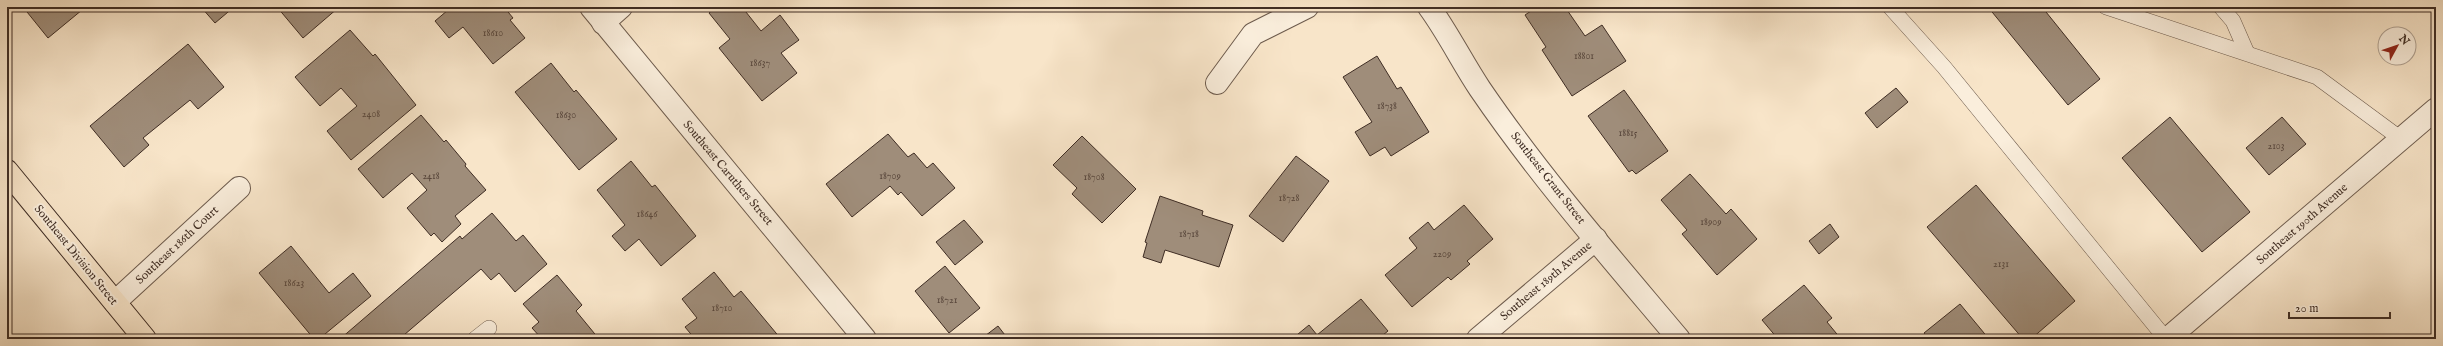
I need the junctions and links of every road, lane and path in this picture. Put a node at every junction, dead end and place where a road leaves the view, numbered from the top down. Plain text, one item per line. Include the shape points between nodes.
1 (621, 7) edge
2 (1308, 7) edge
3 (1429, 7) edge
4 (1890, 7) edge
5 (2106, 7) edge
6 (2221, 7) edge
7 (597, 15) edge
8 (2247, 53) junction
9 (1217, 83) dead end
10 (2436, 109) edge
11 (2401, 139) junction
12 (7, 171) edge
13 (239, 188) dead end
14 (1596, 239) junction
15 (115, 302) junction
16 (489, 328) dead end
17 (145, 339) edge
18 (475, 339) edge
19 (865, 339) edge
20 (1478, 339) edge
21 (1679, 339) edge
22 (2166, 339) edge

1 - 7 street
2 - 9 street via 1254,34
3 - 14 street, Southeast Grant Street via 1480,89
4 - 22 lane via 1944,66
5 - 8 lane
6 - 8 lane via 2234,21
7 - 19 street, Southeast Caruthers Street
8 - 11 lane via 2317,77
10 - 11 street, Southeast 190th Avenue
11 - 22 street, Southeast 190th Avenue
12 - 15 main road, Southeast Division Street
13 - 15 street, Southeast 186th Court
14 - 20 street, Southeast 189th Avenue
14 - 21 street, Southeast Grant Street
15 - 17 main road, Southeast Division Street
16 - 18 lane

